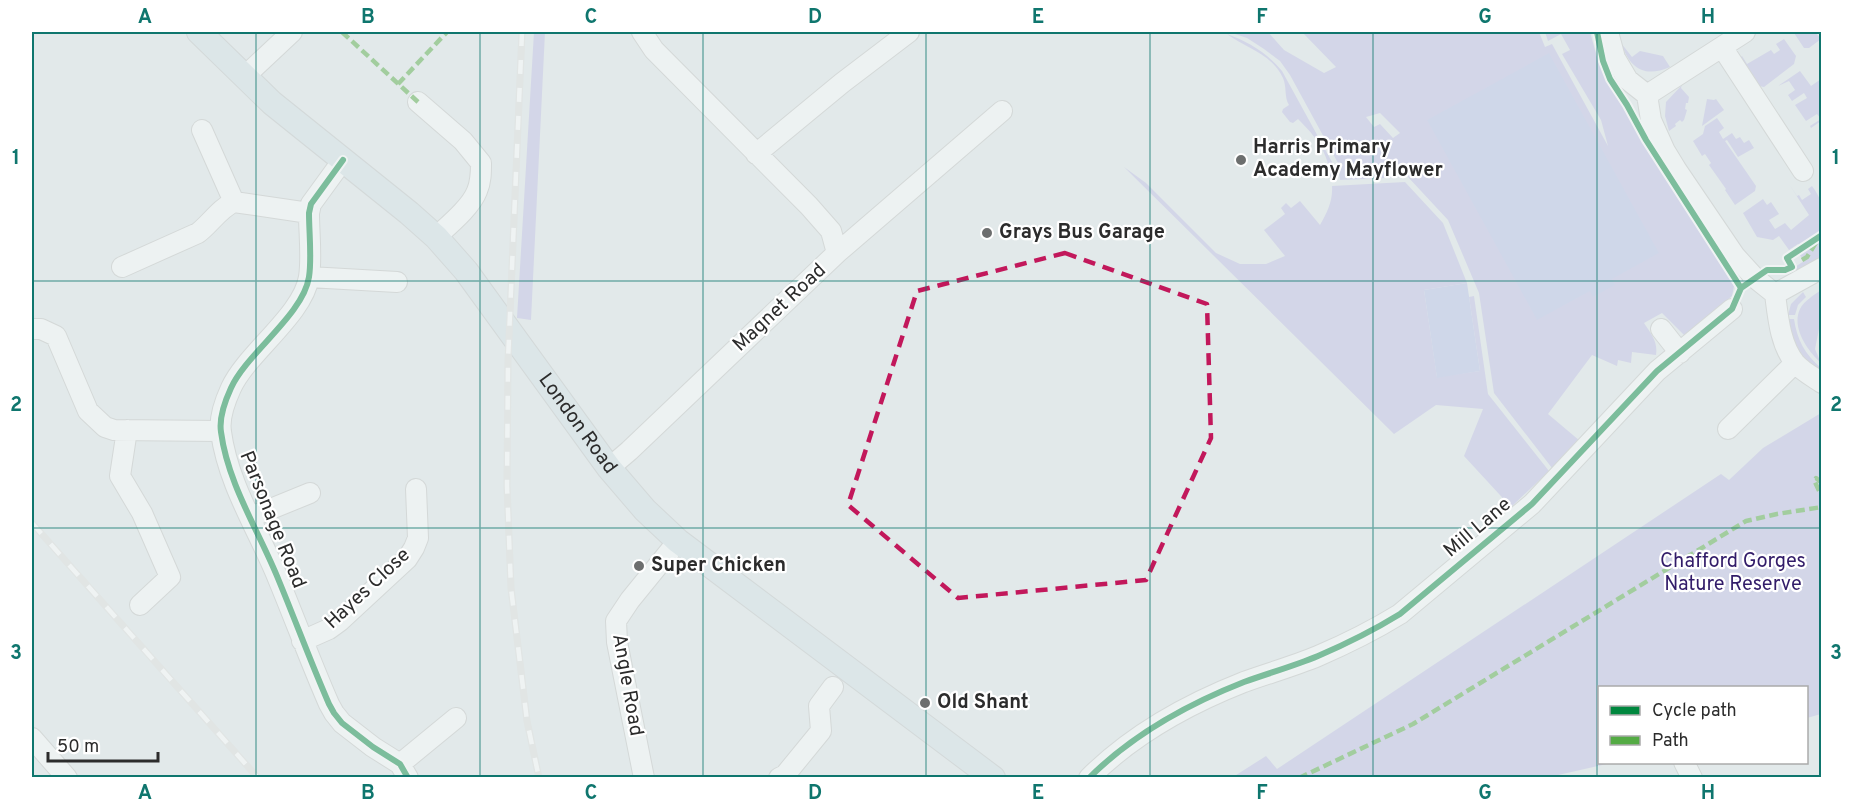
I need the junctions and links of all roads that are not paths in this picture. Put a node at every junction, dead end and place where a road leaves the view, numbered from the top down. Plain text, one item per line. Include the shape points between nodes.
1 (199, 32) edge
2 (292, 32) edge
3 (642, 32) edge
4 (909, 32) edge
5 (1608, 32) edge
6 (1745, 32) edge
7 (1722, 47) junction
8 (244, 77) junction
9 (1647, 95) junction
10 (418, 102) dead end
11 (1002, 111) dead end
12 (202, 130) dead end
13 (756, 154) junction
14 (343, 160) junction
15 (1803, 171) dead end
16 (234, 202) junction
17 (309, 213) junction
18 (436, 237) junction
19 (837, 253) junction
20 (122, 267) dead end
21 (1821, 268) edge
22 (309, 277) junction
23 (397, 282) dead end
24 (1775, 294) junction
25 (1732, 309) dead end
26 (32, 329) edge
27 (1661, 329) dead end
28 (1680, 353) junction
29 (1795, 363) junction
30 (1821, 383) edge
31 (1728, 429) dead end
32 (126, 430) junction
33 (220, 430) junction
34 (609, 468) junction
35 (416, 489) dead end
36 (310, 493) dead end
37 (251, 518) junction
38 (678, 542) junction
39 (140, 605) dead end
40 (302, 641) junction
41 (833, 687) dead end
42 (456, 718) dead end
43 (32, 738) edge
44 (404, 771) edge
45 (67, 777) edge
46 (644, 777) edge
47 (779, 777) edge
48 (993, 777) edge
49 (1089, 777) edge

1 - 8 main road, London Road
2 - 8 street
3 - 13 street, Magnet Road via 654,50
4 - 13 street
5 - 9 street via 1615,58 1628,80
6 - 7 street
7 - 9 street
7 - 15 street
8 - 14 main road, London Road
9 - 24 street via 1651,120 1665,151 1735,256
10 - 18 street via 463,141 481,163 481,179 473,200
11 - 19 street
12 - 16 street
13 - 19 street, Magnet Road via 831,231
14 - 17 street, Parsonage Road via 311,204
14 - 18 main road, London Road
16 - 17 street
16 - 20 street via 198,233
17 - 22 street, Parsonage Road
18 - 34 main road, London Road via 466,271
19 - 34 street, Magnet Road
21 - 24 street
22 - 23 street
22 - 33 street, Parsonage Road via 301,299 232,386
24 - 29 street via 1782,338
25 - 28 street, Mill Lane
26 - 32 street via 56,336 96,421 114,430
27 - 28 street
28 - 49 street, Mill Lane via 1657,371 1533,504 1400,614 1317,656 1244,682 1175,715 1129,742
29 - 30 street
29 - 31 street
32 - 33 street
32 - 39 street via 120,476 142,513 170,577
33 - 37 street, Parsonage Road via 230,468
34 - 38 main road, London Road
35 - 40 street, Hayes Close via 418,538 407,559 340,621
36 - 37 street, Parsonage Road
37 - 40 street, Parsonage Road
38 - 46 street, Angle Road via 616,621
38 - 48 main road, London Road
40 - 44 street, Parsonage Road via 334,713
41 - 47 street via 819,706 821,731 785,775
42 - 44 street, Parsonage Road
43 - 45 street

